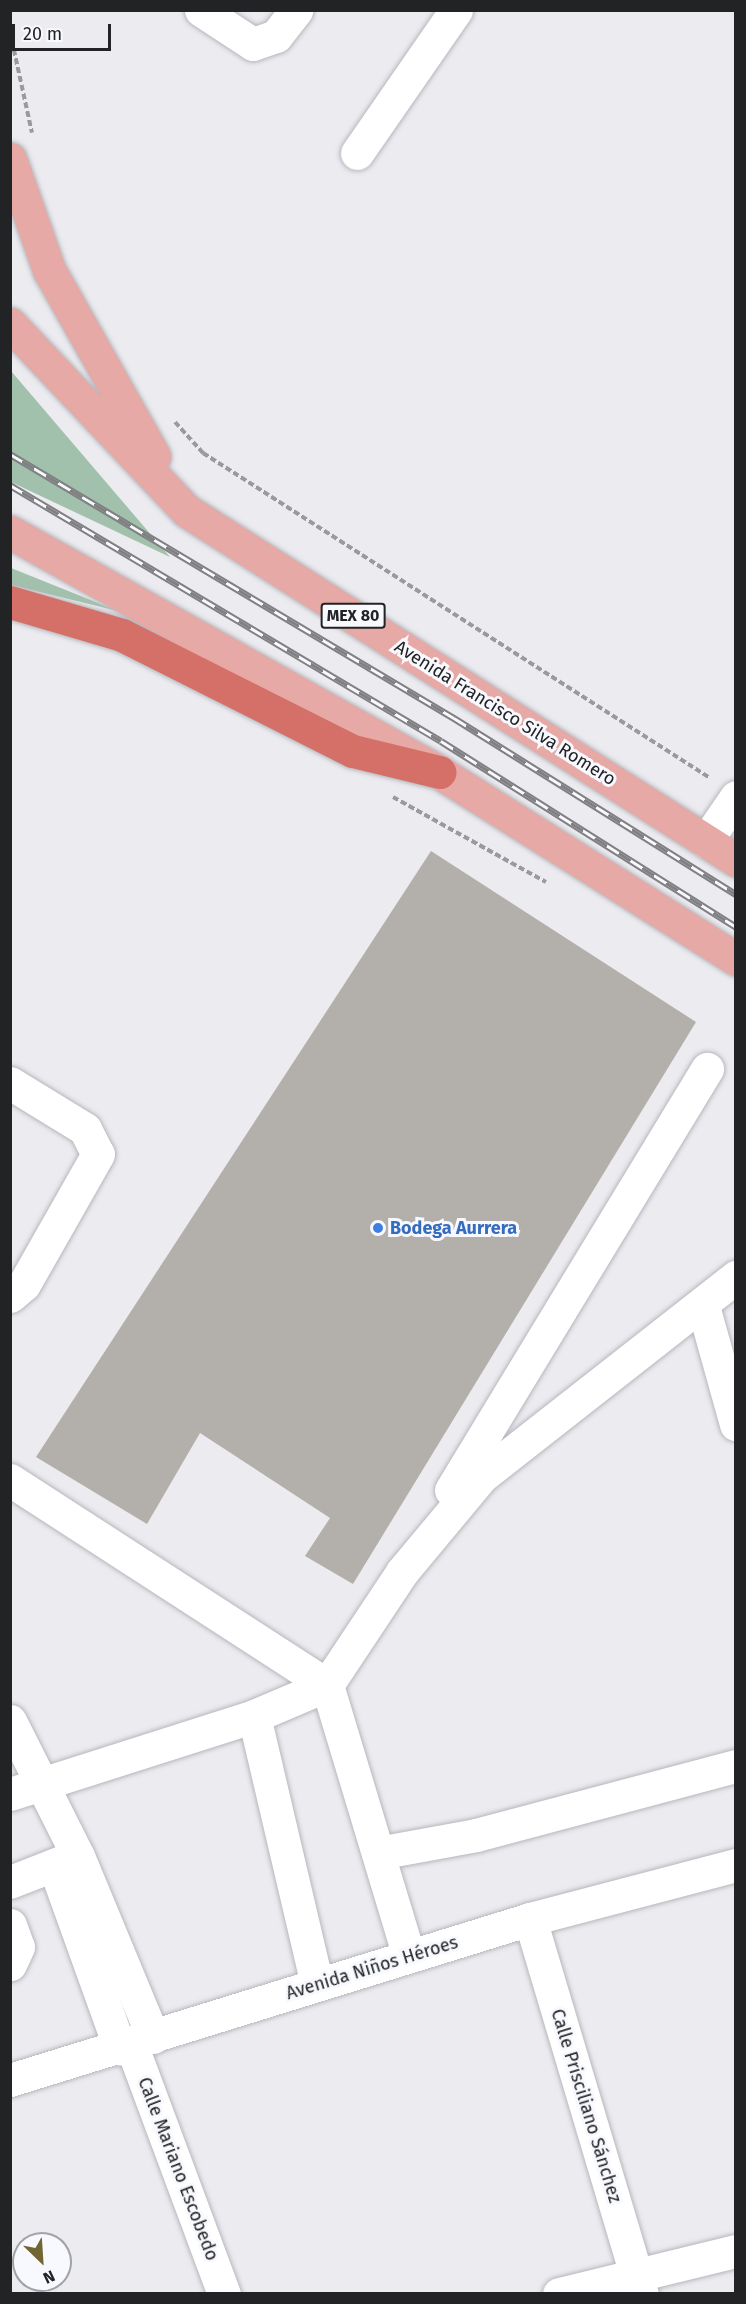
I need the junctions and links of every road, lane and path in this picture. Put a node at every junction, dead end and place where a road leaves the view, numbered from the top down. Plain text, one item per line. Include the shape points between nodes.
1 (201, 10) edge
2 (296, 10) edge
3 (456, 10) edge
4 (10, 32) edge
5 (22, 153) edge
6 (357, 153) dead end
7 (10, 324) edge
8 (172, 417) dead end
9 (187, 511) junction
10 (10, 532) edge
11 (15, 610) edge
12 (439, 772) junction
13 (725, 789) edge
14 (706, 841) junction
15 (735, 860) edge
16 (735, 959) edge
17 (707, 1069) dead end
18 (10, 1083) edge
19 (735, 1277) edge
20 (10, 1296) edge
21 (703, 1306) junction
22 (735, 1424) edge
23 (10, 1480) edge
24 (402, 1572) junction
25 (327, 1685) junction
26 (254, 1716) junction
27 (10, 1721) edge
28 (735, 1766) edge
29 (42, 1783) junction
30 (10, 1794) edge
31 (378, 1853) junction
32 (66, 1860) junction
33 (735, 1865) edge
34 (10, 1882) edge
35 (530, 1919) junction
36 (10, 1924) edge
37 (409, 1956) junction
38 (10, 1964) edge
39 (317, 1985) junction
40 (135, 2043) junction
41 (10, 2080) edge
42 (735, 2251) edge
43 (639, 2284) edge
44 (224, 2294) edge
45 (559, 2294) edge

1 - 2 street via 254,44 276,36
3 - 6 street
4 - 5 path
5 - 9 main road via 49,270
7 - 9 main road, Avenida Francisco Silva Romero / MEX 80
8 - 13 path via 203,453
9 - 14 main road, Avenida Francisco Silva Romero / MEX 80
10 - 12 main road
11 - 12 highway via 122,635 353,751
12 - 16 main road
13 - 14 street
14 - 15 main road, Avenida Francisco Silva Romero / MEX 80
17 - 24 street
18 - 20 street via 85,1130 98,1154 24,1284
19 - 21 street
21 - 22 street
21 - 24 street via 633,1354 482,1476
23 - 25 street
24 - 25 street
25 - 26 street
25 - 31 street
26 - 29 street
26 - 39 street
27 - 29 street, Calle Mariano Escobedo
28 - 31 street via 476,1835
29 - 30 street
29 - 32 street, Calle Mariano Escobedo
31 - 37 street
32 - 34 street
32 - 40 street, Calle Mariano Escobedo
33 - 35 street, Avenida Niños Héroes
35 - 37 street, Avenida Niños Héroes
35 - 43 street, Calle Prisciliano Sánchez
36 - 38 street via 18,1947
37 - 39 street, Avenida Niños Héroes
39 - 40 street, Avenida Niños Héroes
40 - 41 street, Avenida Niños Héroes
40 - 44 street, Calle Mariano Escobedo
42 - 43 street
43 - 45 street

